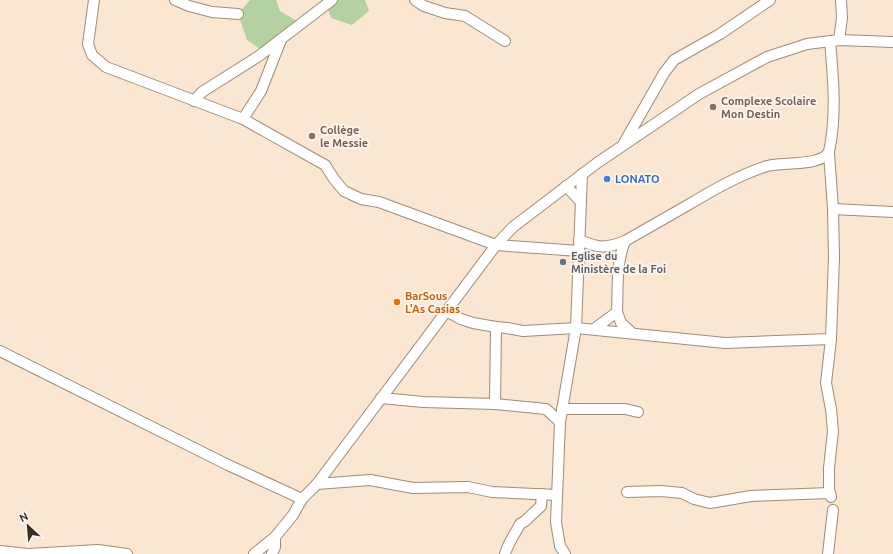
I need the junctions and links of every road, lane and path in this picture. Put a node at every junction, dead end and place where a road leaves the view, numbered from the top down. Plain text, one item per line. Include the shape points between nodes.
1 (94, 0) edge
2 (175, 0) edge
3 (332, 0) edge
4 (415, 0) edge
5 (770, 0) edge
6 (841, 0) edge
7 (238, 14) dead end
8 (281, 39) junction
9 (505, 41) dead end
10 (834, 41) junction
11 (893, 42) edge
12 (194, 101) junction
13 (243, 119) junction
14 (623, 145) junction
15 (829, 153) junction
16 (582, 174) junction
17 (566, 186) junction
18 (581, 202) junction
19 (833, 209) junction
20 (893, 212) edge
21 (625, 241) junction
22 (496, 245) junction
23 (579, 245) junction
24 (446, 311) junction
25 (617, 312) junction
26 (496, 327) junction
27 (576, 328) junction
28 (594, 329) junction
29 (632, 333) junction
30 (831, 339) junction
31 (0, 351) edge
32 (381, 398) junction
33 (495, 404) junction
34 (563, 405) junction
35 (546, 409) junction
36 (638, 412) dead end
37 (560, 422) junction
38 (317, 484) junction
39 (627, 492) dead end
40 (542, 494) junction
41 (557, 495) junction
42 (302, 499) junction
43 (833, 510) dead end
44 (275, 537) junction
45 (0, 551) edge
46 (561, 551) edge
47 (128, 554) edge
48 (254, 554) edge
49 (272, 554) edge
50 (505, 554) edge
51 (828, 554) edge

1 - 12 street via 88,44 92,55 106,67
2 - 7 street via 212,12
3 - 8 street
4 - 9 street via 445,13 465,16
5 - 14 street via 720,34 674,60 664,72
6 - 10 street via 842,18
8 - 12 street via 202,92
8 - 13 street via 261,91
10 - 11 street
10 - 14 street via 807,44 768,58 699,94
10 - 15 street via 834,125
12 - 13 street
13 - 22 street via 325,165 344,191
14 - 16 street
15 - 19 street
15 - 21 street via 816,161 773,165 745,175 718,187
16 - 17 street
16 - 18 street
17 - 18 street
17 - 22 street via 513,227
18 - 23 street
19 - 20 street
19 - 30 street
21 - 23 street via 610,247
21 - 25 street via 620,262
22 - 23 street
22 - 24 street
23 - 27 street
24 - 26 street via 461,319
24 - 32 street
25 - 28 street
25 - 29 street via 620,322
26 - 27 street via 523,331
26 - 33 street
27 - 28 street
27 - 34 street
28 - 29 street
29 - 30 street via 725,343
30 - 39 street via 826,383 832,431 829,468 831,495 751,496 710,503 682,493
31 - 42 street via 228,465
32 - 33 street
32 - 38 street
33 - 35 street
34 - 35 street
34 - 36 street
34 - 37 street
35 - 37 street
37 - 41 street
38 - 40 street via 370,480 413,488 468,487 492,492
38 - 42 street
40 - 41 street
40 - 50 street via 541,506 520,524
41 - 46 street via 556,522
42 - 44 street
43 - 51 street
44 - 48 street
44 - 49 street
45 - 47 street via 28,554 98,550

